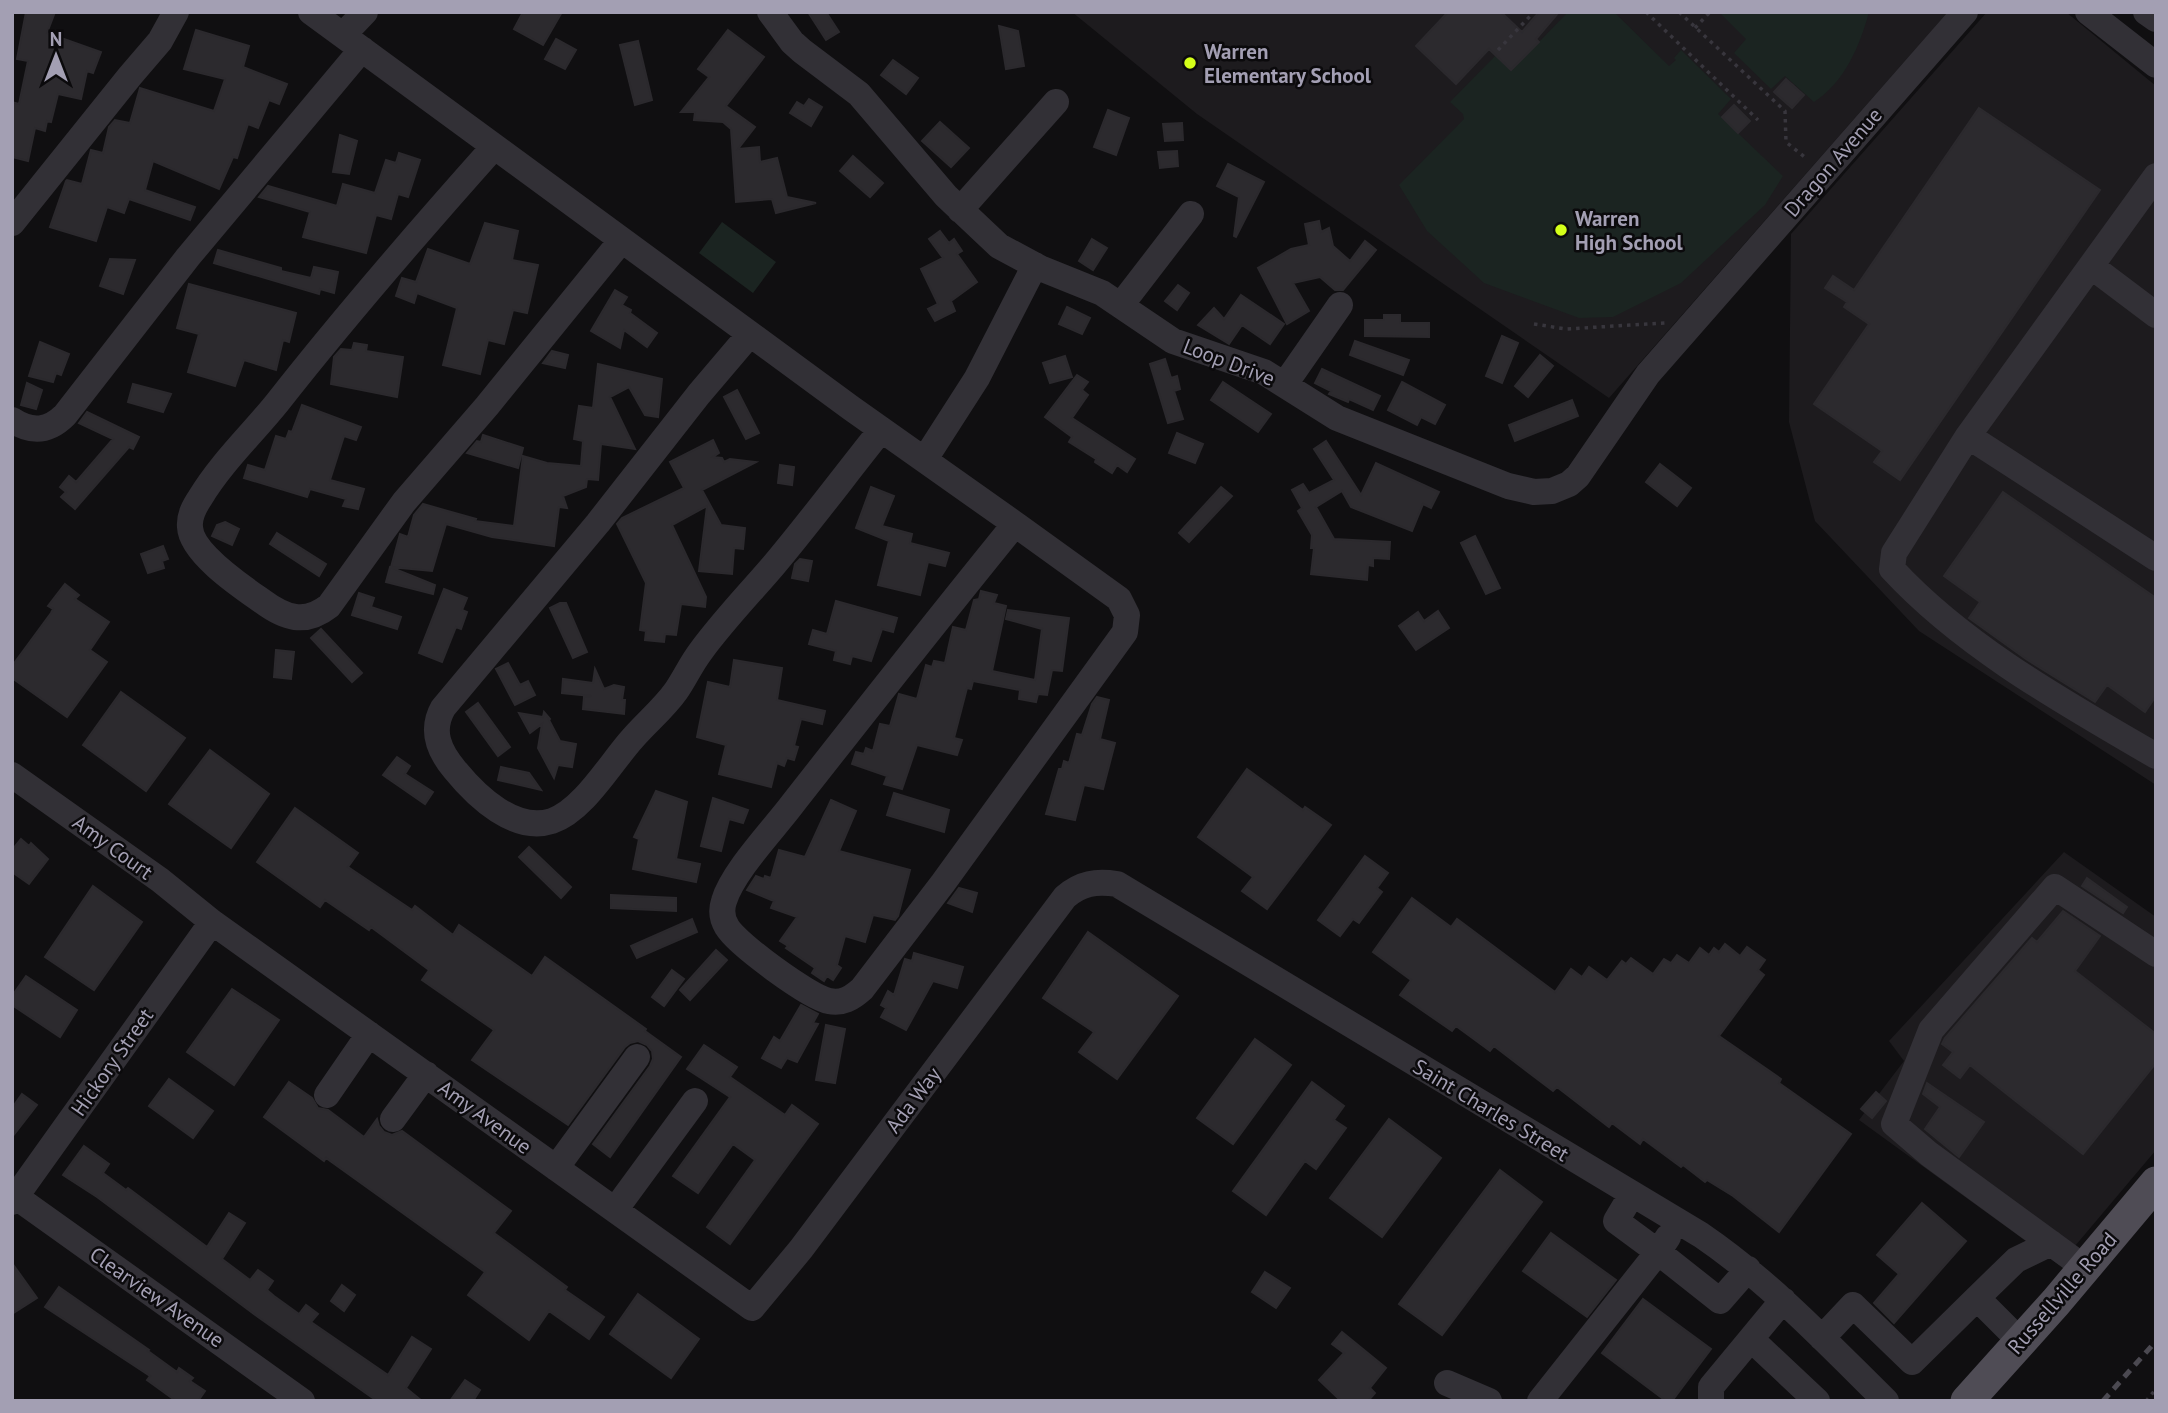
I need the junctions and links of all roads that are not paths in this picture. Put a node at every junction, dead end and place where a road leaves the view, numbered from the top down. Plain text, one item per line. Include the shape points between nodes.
1 (176, 12) edge
2 (311, 12) edge
3 (365, 12) edge
4 (770, 12) edge
5 (1965, 12) edge
6 (2088, 12) edge
7 (2146, 12) edge
8 (2156, 19) edge
9 (352, 42) junction
10 (2156, 65) edge
11 (1056, 102) dead end
12 (494, 148) junction
13 (2156, 176) edge
14 (960, 210) junction
15 (1191, 214) dead end
16 (12, 223) edge
17 (621, 241) junction
18 (1035, 265) junction
19 (2091, 266) junction
20 (1121, 305) junction
21 (1340, 305) dead end
22 (1703, 312) joint
23 (2156, 315) edge
24 (750, 334) junction
25 (1285, 384) junction
26 (12, 420) edge
27 (881, 429) junction
28 (1968, 436) junction
29 (925, 459) junction
30 (1015, 524) junction
31 (2156, 558) edge
32 (2156, 756) edge
33 (12, 775) edge
34 (1065, 897) joint
35 (212, 922) junction
36 (2156, 954) edge
37 (369, 1034) junction
38 (637, 1058) dead end
39 (426, 1074) junction
40 (327, 1095) dead end
41 (695, 1101) dead end
42 (393, 1119) dead end
43 (556, 1168) junction
44 (2156, 1183) edge
45 (1632, 1194) junction
46 (14, 1198) edge
47 (615, 1210) junction
48 (1679, 1221) junction
49 (2051, 1243) junction
50 (1658, 1252) junction
51 (2085, 1268) junction
52 (1748, 1269) junction
53 (1978, 1297) junction
54 (1783, 1300) junction
55 (758, 1302) joint
56 (1822, 1338) junction
57 (1751, 1339) junction
58 (2021, 1342) junction
59 (1447, 1383) dead end
60 (302, 1401) edge
61 (1489, 1401) edge
62 (1540, 1401) edge
63 (1711, 1401) edge
64 (1817, 1401) edge
65 (1886, 1401) edge
66 (1967, 1401) edge

1 - 16 street via 150,54
2 - 9 street
3 - 9 street
4 - 14 street, Loop Drive via 792,42 865,101
5 - 22 street, Dragon Avenue
6 - 10 street
7 - 8 street
9 - 12 street
9 - 26 street via 65,415 46,428 28,428
11 - 14 street
12 - 17 street
12 - 17 street via 300,372 192,512 190,530 197,546 272,608 293,617 317,615 329,606 404,502
13 - 19 street
14 - 18 street, Loop Drive via 999,246
15 - 20 street
17 - 24 street
18 - 20 street, Loop Drive
18 - 29 street via 989,355
19 - 23 street
19 - 28 street
20 - 25 street, Loop Drive via 1173,341 1252,367
21 - 25 street
22 - 25 street, Loop Drive via 1633,393 1578,476 1552,491 1521,490 1391,441 1328,414
24 - 27 street
24 - 27 street via 438,718 436,736 445,757 495,808 517,820 540,823 560,818 575,806 668,701 701,651
27 - 29 street
28 - 31 street
28 - 32 street via 1894,553 1892,569 1915,594 1973,640 2072,707
29 - 30 street
30 - 30 street via 1115,595 1127,615 1125,632 862,989 837,1002 817,998 736,938 723,920 724,901 768,835
33 - 35 street, Amy Court
34 - 45 street, Saint Charles Street via 1085,884 1117,884
34 - 55 street, Ada Way
35 - 37 street, Amy Avenue
35 - 46 street, Hickory Street
36 - 49 street via 2055,887 1931,1030 1894,1124
37 - 39 street, Amy Avenue
37 - 40 street
38 - 43 street
39 - 42 street
39 - 43 street, Amy Avenue
41 - 47 street
43 - 47 street, Amy Avenue
44 - 51 main road, Russellville Road
45 - 48 street, Saint Charles Street
45 - 50 street via 1616,1221
46 - 60 street, Clearview Avenue
47 - 55 street, Amy Avenue via 752,1308
48 - 50 street
48 - 52 street, Saint Charles Street
49 - 51 street
49 - 53 street via 2016,1260
50 - 52 street via 1720,1301
50 - 62 street
51 - 58 main road, Russellville Road
52 - 54 street, Saint Charles Street
53 - 56 street via 1912,1362 1853,1305
53 - 58 street
54 - 56 street, Saint Charles Street
54 - 57 street
56 - 65 street, Saint Charles Street
57 - 63 street via 1711,1387
57 - 64 street
58 - 66 main road, Russellville Road
59 - 61 street

